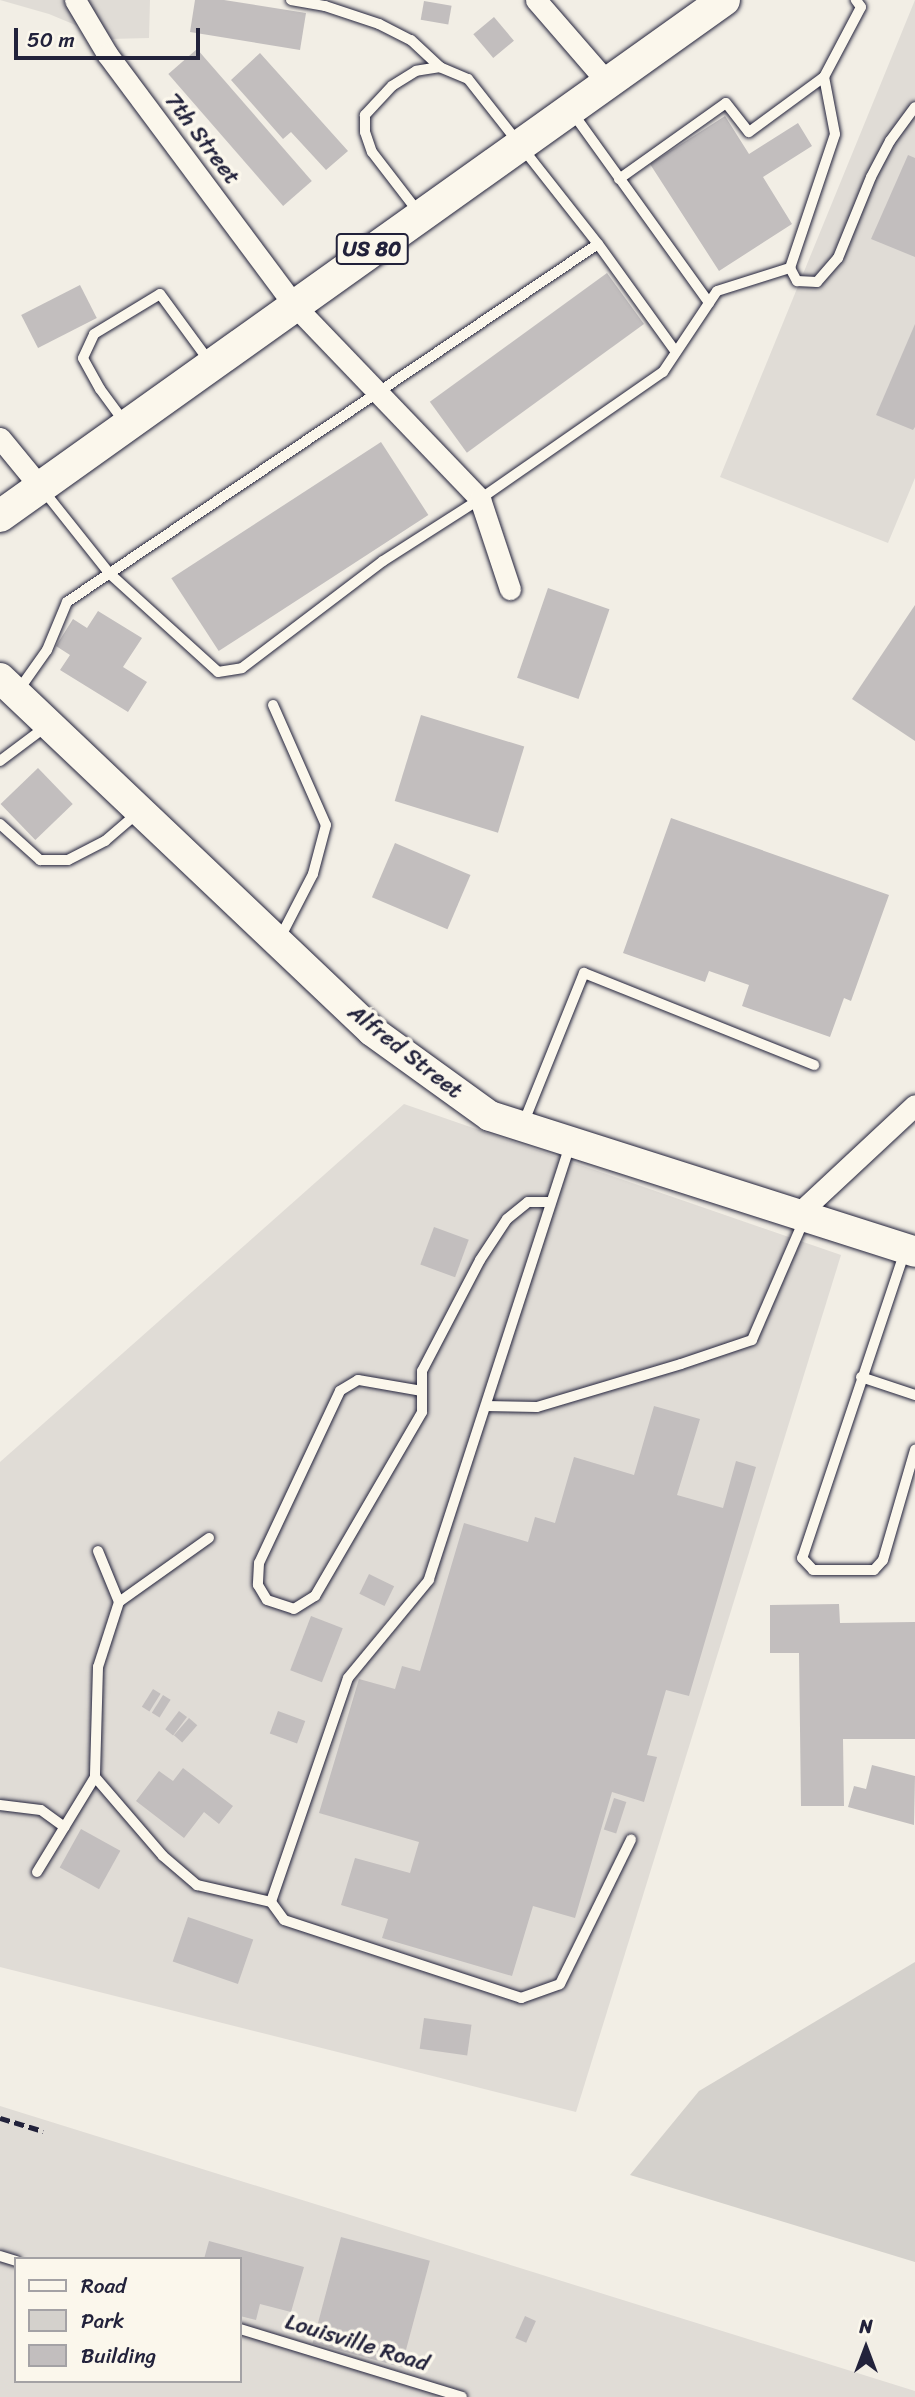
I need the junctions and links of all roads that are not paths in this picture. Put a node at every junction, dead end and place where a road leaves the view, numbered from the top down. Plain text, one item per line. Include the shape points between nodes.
1 (75, 0) edge
2 (291, 0) edge
3 (536, 0) edge
4 (723, 0) edge
5 (856, 0) edge
6 (440, 67) junction
7 (824, 77) junction
8 (608, 83) junction
9 (915, 107) edge
10 (570, 109) junction
11 (520, 145) junction
12 (620, 178) junction
13 (421, 215) junction
14 (598, 244) junction
15 (790, 268) junction
16 (709, 303) junction
17 (293, 305) junction
18 (676, 352) junction
19 (212, 364) junction
20 (377, 393) junction
21 (127, 426) junction
22 (0, 438) edge
23 (41, 488) junction
24 (481, 499) junction
25 (0, 516) edge
26 (109, 573) junction
27 (510, 589) dead end
28 (8, 685) edge
29 (273, 705) dead end
30 (50, 724) junction
31 (0, 761) edge
32 (141, 811) junction
33 (0, 824) edge
34 (277, 943) junction
35 (814, 1065) dead end
36 (915, 1105) edge
37 (522, 1127) junction
38 (571, 1143) junction
39 (550, 1202) junction
40 (801, 1216) junction
41 (910, 1250) edge
42 (861, 1377) junction
43 (422, 1391) junction
44 (915, 1395) edge
45 (486, 1406) junction
46 (915, 1450) edge
47 (209, 1538) dead end
48 (97, 1551) dead end
49 (119, 1602) junction
50 (95, 1777) junction
51 (0, 1805) edge
52 (64, 1827) junction
53 (631, 1840) dead end
54 (37, 1872) dead end
55 (271, 1902) junction
56 (242, 2330) edge
57 (438, 2393) edge
58 (462, 2397) edge

1 - 17 street, 7th Street via 107,54
2 - 6 lane via 379,24 411,40
3 - 8 street
4 - 8 main road, US 80
5 - 7 lane via 861,7
6 - 11 lane via 468,79
6 - 13 lane via 416,71 392,86 365,115 372,152
7 - 12 lane via 749,132 726,103
7 - 15 lane via 835,134
8 - 10 main road, US 80
9 - 15 lane via 871,177 838,258 817,282 797,281
10 - 11 main road, US 80
10 - 12 lane
11 - 13 main road, US 80
11 - 14 lane
12 - 16 lane
13 - 17 main road, US 80
14 - 18 lane
14 - 20 lane
15 - 16 lane via 717,291
16 - 18 lane
17 - 19 main road, US 80
17 - 20 street, 7th Street
18 - 24 lane via 663,372
19 - 21 main road, US 80
19 - 21 lane via 160,295 94,334 83,358
20 - 24 street, 7th Street
20 - 26 lane
21 - 23 main road, US 80
22 - 23 street
23 - 25 main road, US 80
23 - 26 lane
24 - 26 lane via 383,561 242,668 218,672
24 - 27 street
26 - 28 lane via 67,602 47,650
28 - 30 main road, Alfred Street
29 - 34 lane via 326,825 313,874
30 - 31 lane
30 - 32 main road, Alfred Street
32 - 33 lane via 104,841 68,860 40,860
32 - 34 main road, Alfred Street
34 - 37 main road, Alfred Street via 372,1031 490,1116
35 - 37 lane via 584,972
36 - 40 street
37 - 38 main road, Alfred Street
38 - 39 lane
38 - 40 main road, Alfred Street
39 - 43 lane via 528,1202 507,1219 480,1260 422,1371
39 - 45 lane
40 - 41 main road, Alfred Street
40 - 45 lane via 752,1340 537,1407
41 - 42 lane
42 - 44 lane
42 - 46 lane via 802,1558 813,1570 874,1570 883,1560
43 - 43 lane via 422,1412 315,1596 293,1609 267,1600 258,1585 259,1563 340,1391 358,1380
45 - 55 lane via 429,1580 348,1678
47 - 49 lane
48 - 49 lane
49 - 50 lane via 98,1667
50 - 52 lane
50 - 55 lane via 163,1856 197,1885
51 - 52 lane via 41,1810
52 - 54 lane
53 - 55 lane via 560,1984 521,1998 284,1920
56 - 57 lane, Louisville Road
57 - 58 lane, Louisville Road

